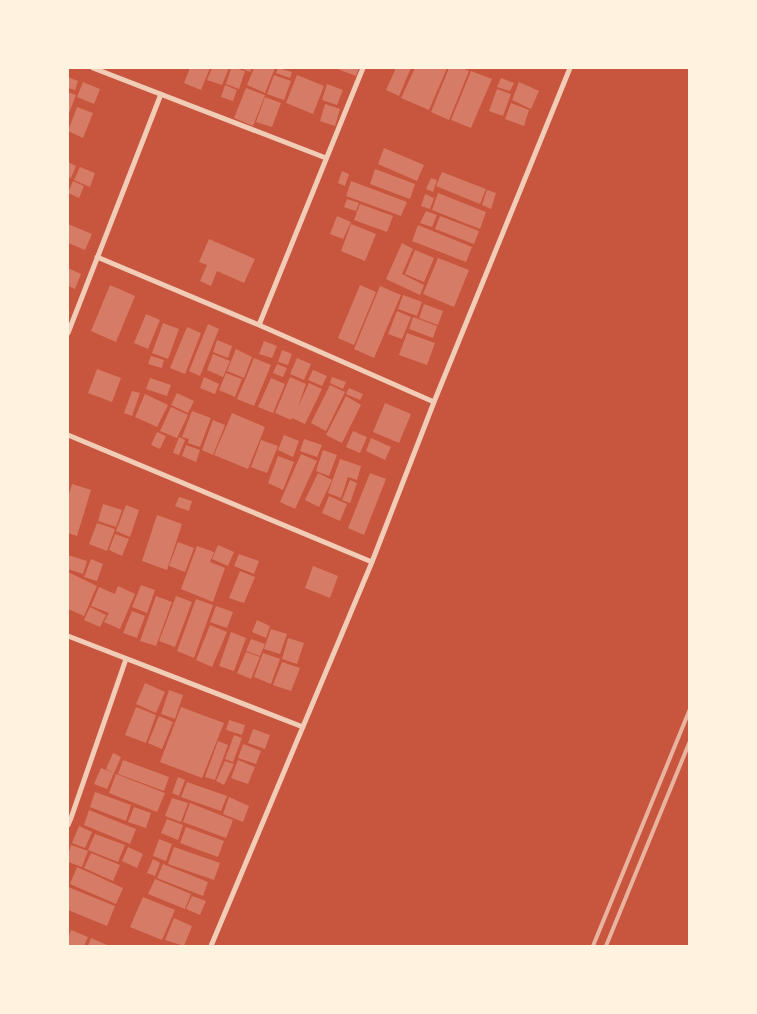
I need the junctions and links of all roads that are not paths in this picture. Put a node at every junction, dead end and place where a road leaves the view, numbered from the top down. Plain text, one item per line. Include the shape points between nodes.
1 (93, 68) edge
2 (363, 68) edge
3 (570, 68) edge
4 (161, 94) junction
5 (326, 158) junction
6 (97, 257) junction
7 (259, 325) junction
8 (68, 333) edge
9 (434, 402) junction
10 (68, 435) edge
11 (372, 562) junction
12 (68, 636) edge
13 (126, 659) junction
14 (303, 727) junction
15 (69, 818) edge
16 (68, 825) edge
17 (211, 946) edge

1 - 4 street
2 - 5 street
3 - 9 street
4 - 5 street
4 - 6 street
5 - 7 street
6 - 7 street
6 - 8 street
7 - 9 street
9 - 11 street
10 - 11 street
11 - 14 street
12 - 13 street
13 - 14 street
13 - 15 street
14 - 17 street
15 - 16 street

